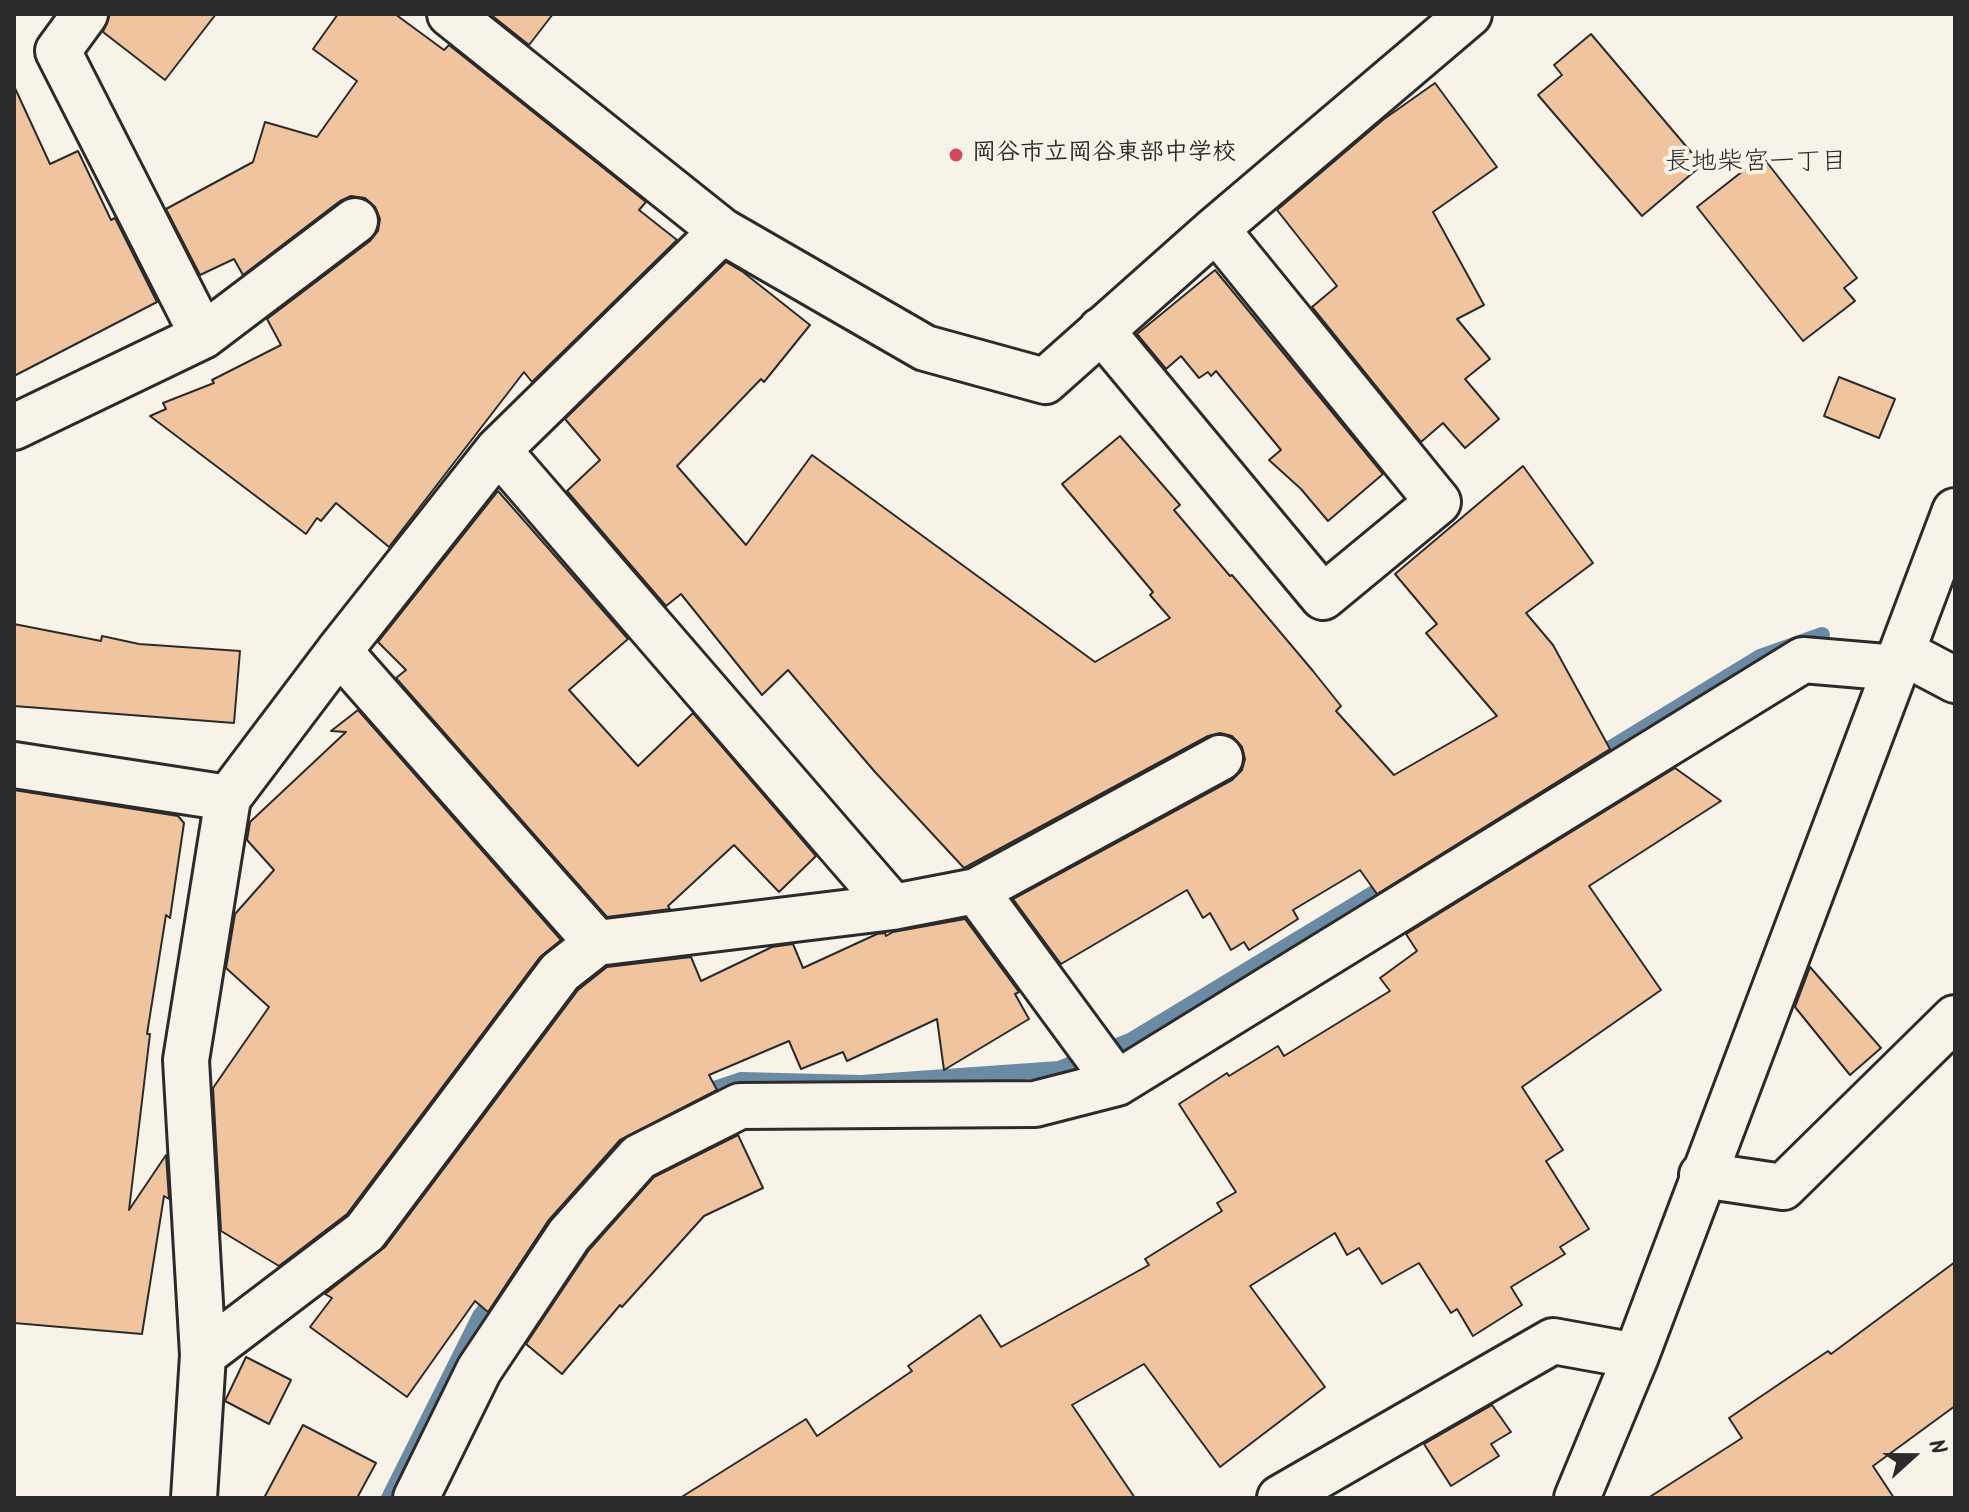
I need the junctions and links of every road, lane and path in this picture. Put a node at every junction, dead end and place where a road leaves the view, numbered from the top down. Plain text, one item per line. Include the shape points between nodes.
1 (85, 14) edge
2 (450, 14) edge
3 (1469, 14) edge
4 (355, 221) dead end
5 (1216, 229) junction
6 (722, 231) junction
7 (1101, 330) junction
8 (203, 336) junction
9 (14, 427) edge
10 (498, 450) junction
11 (1955, 511) edge
12 (339, 651) junction
13 (1899, 660) junction
14 (1955, 680) edge
15 (1220, 758) dead end
16 (14, 765) edge
17 (228, 798) junction
18 (976, 891) junction
19 (893, 907) junction
20 (597, 943) junction
21 (1955, 1018) edge
22 (1117, 1083) junction
23 (1702, 1175) junction
24 (203, 1355) junction
25 (1636, 1356) junction
26 (194, 1498) edge
27 (416, 1498) edge
28 (1280, 1498) edge
29 (1577, 1498) edge

1 - 8 street via 58,51
2 - 6 street
3 - 5 street
4 - 8 street
5 - 7 street
5 - 7 street via 1438,502 1323,597
6 - 7 street via 925,348 1045,381
6 - 10 street
8 - 9 street
10 - 12 street
10 - 19 street
11 - 13 street
12 - 17 street
12 - 20 street
13 - 14 street
13 - 22 street via 1803,660
13 - 23 street
15 - 18 street
16 - 17 street
17 - 24 street via 186,1060
18 - 19 street
18 - 22 street
19 - 20 street
20 - 24 street via 560,972 365,1232
21 - 23 street via 1783,1187
22 - 27 street via 1035,1104 740,1106 639,1157 569,1235 479,1370
23 - 25 street
24 - 26 street
25 - 28 street via 1553,1341
25 - 29 street

